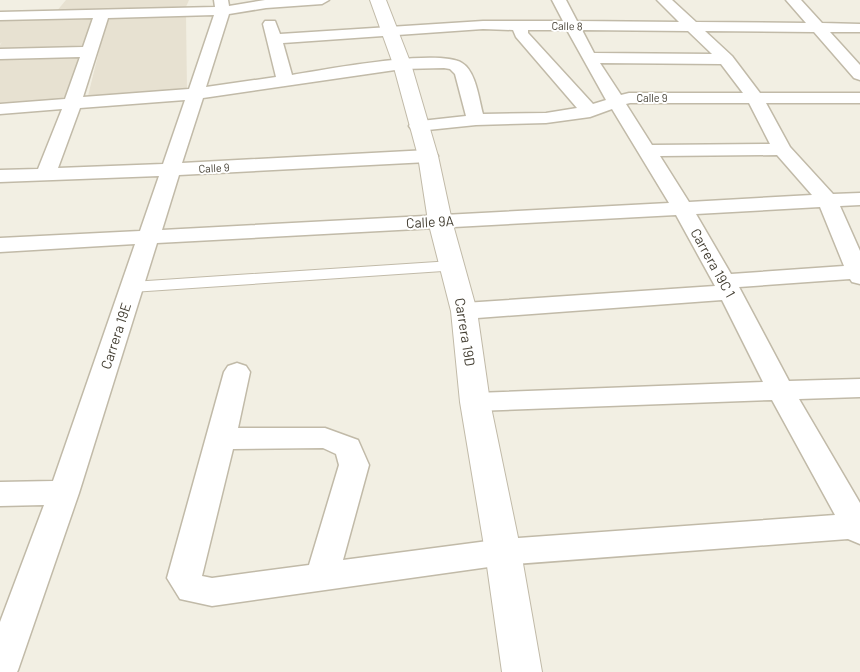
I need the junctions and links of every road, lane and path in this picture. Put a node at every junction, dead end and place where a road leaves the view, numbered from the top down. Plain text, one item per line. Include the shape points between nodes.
1 (60, 0) edge
2 (322, 0) edge
3 (378, 0) edge
4 (559, 0) edge
5 (664, 0) edge
6 (793, 0) edge
7 (266, 4) junction
8 (222, 6) edge
9 (102, 14) junction
10 (47, 15) junction
11 (0, 16) edge
12 (22, 16) junction
13 (520, 25) junction
14 (572, 26) junction
15 (694, 28) junction
16 (818, 28) junction
17 (860, 28) edge
18 (390, 31) junction
19 (6, 37) edge
20 (274, 39) junction
21 (90, 52) junction
22 (0, 54) edge
23 (589, 58) junction
24 (726, 59) junction
25 (402, 64) junction
26 (860, 75) edge
27 (285, 80) junction
28 (195, 94) junction
29 (755, 98) junction
30 (860, 98) edge
31 (617, 103) junction
32 (72, 105) junction
33 (0, 110) edge
34 (590, 112) junction
35 (476, 120) junction
36 (418, 126) junction
37 (782, 149) junction
38 (647, 151) junction
39 (428, 156) junction
40 (170, 170) junction
41 (46, 174) junction
42 (0, 176) edge
43 (860, 199) edge
44 (827, 200) junction
45 (682, 208) junction
46 (440, 221) junction
47 (148, 236) junction
48 (1, 247) edge
49 (452, 266) junction
50 (858, 274) edge
51 (726, 286) junction
52 (132, 287) junction
53 (464, 311) junction
54 (237, 372) dead end
55 (860, 388) edge
56 (780, 390) junction
57 (475, 402) junction
58 (221, 440) junction
59 (64, 493) junction
60 (0, 494) edge
61 (859, 528) edge
62 (503, 552) junction
63 (322, 577) junction
64 (0, 670) edge
65 (522, 672) edge

1 - 10 street
2 - 7 street
3 - 18 street, Carrera 19D
4 - 14 street, Carrera 19C 1
5 - 15 street
6 - 16 street
7 - 8 street
7 - 20 street
8 - 9 street
8 - 28 street, Carrera 19E
9 - 10 street
9 - 21 street
10 - 12 street
11 - 12 street
12 - 19 street
13 - 14 street, Calle 8
13 - 18 street, Calle 8
13 - 34 street via 521,34
14 - 15 street, Calle 8
14 - 23 street, Carrera 19C 1
15 - 16 street, Calle 8
15 - 24 street
16 - 17 street, Calle 8
16 - 26 street
18 - 20 street, Calle 8
18 - 25 street, Carrera 19D
20 - 27 street
21 - 22 street
21 - 32 street
23 - 24 street
23 - 31 street, Carrera 19C 1
24 - 29 street
25 - 27 street
25 - 35 street via 445,63 456,66 463,73
25 - 36 street, Carrera 19D
27 - 28 street
28 - 32 street
28 - 40 street, Carrera 19E
29 - 30 street, Calle 9
29 - 31 street, Calle 9 via 629,98
29 - 37 street
31 - 34 street, Calle 9
31 - 38 street, Carrera 19C 1
32 - 33 street
32 - 41 street
34 - 35 street, Calle 9 via 546,118
35 - 36 street, Calle 9
36 - 39 street, Carrera 19D
37 - 38 street
37 - 44 street
38 - 45 street, Carrera 19C 1
39 - 40 street, Calle 9
39 - 46 street, Carrera 19D
40 - 41 street, Calle 9
40 - 47 street, Carrera 19E
41 - 42 street, Calle 9
43 - 44 street, Calle 9A
44 - 45 street, Calle 9A
44 - 50 street
45 - 46 street, Calle 9A
45 - 51 street, Carrera 19C 1
46 - 47 street, Calle 9A
46 - 49 street, Carrera 19D
47 - 48 street, Calle 9A
47 - 52 street, Carrera 19E
49 - 52 street
49 - 53 street, Carrera 19D
50 - 51 street
51 - 53 street
51 - 56 street, Carrera 19C 1
52 - 59 street, Carrera 19E
53 - 57 street, Carrera 19D
54 - 58 street
55 - 56 street
56 - 57 street
56 - 61 street, Carrera 19C 1
57 - 62 street, Carrera 19D
58 - 63 street via 325,438 348,447 354,465
58 - 63 street via 184,578 192,588 212,592
59 - 60 street
59 - 64 street, Carrera 19E
61 - 62 street
62 - 63 street
62 - 65 street, Carrera 19D

